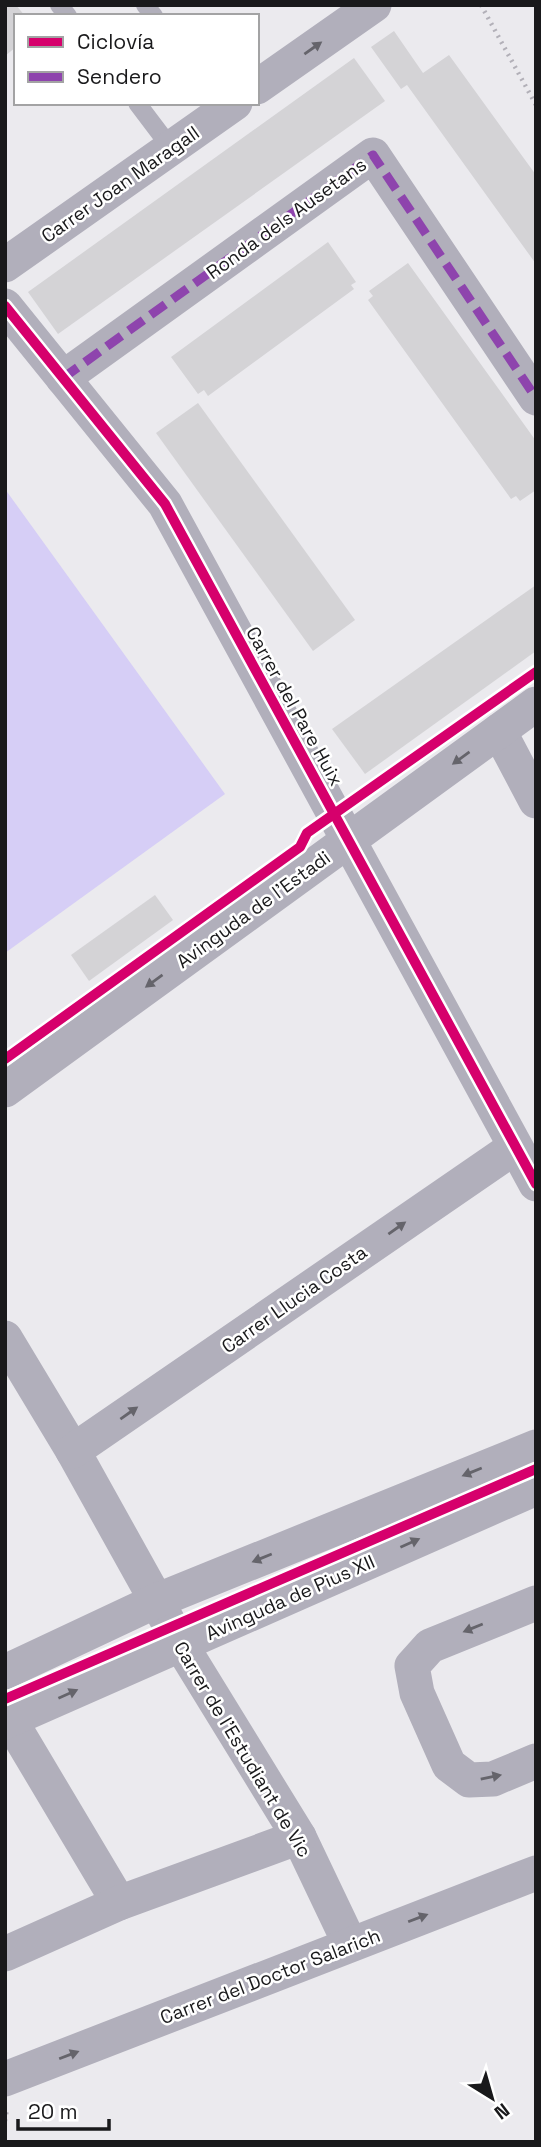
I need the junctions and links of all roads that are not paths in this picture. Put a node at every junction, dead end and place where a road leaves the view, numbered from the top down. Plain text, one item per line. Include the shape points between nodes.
1 (374, 5) edge
2 (259, 87) edge
3 (141, 105) edge
4 (232, 105) edge
5 (171, 148) junction
6 (5, 265) edge
7 (5, 306) edge
8 (63, 378) junction
9 (536, 398) edge
10 (536, 704) edge
11 (499, 731) junction
12 (536, 801) edge
13 (348, 840) junction
14 (5, 1090) edge
15 (515, 1147) junction
16 (536, 1184) edge
17 (5, 1338) edge
18 (536, 1447) edge
19 (73, 1451) junction
20 (536, 1488) edge
21 (156, 1601) junction
22 (536, 1602) edge
23 (181, 1645) junction
24 (5, 1672) edge
25 (8, 1721) edge
26 (536, 1761) edge
27 (299, 1837) junction
28 (536, 1873) edge
29 (119, 1903) junction
30 (350, 1944) junction
31 (5, 1954) edge
32 (5, 2079) edge

2 -> 1 street
3 - 5 lane
4 - 5 street, Carrer Joan Maragall
5 - 6 street, Carrer Joan Maragall
7 - 8 street, Carrer del Pare Huix
8 - 9 street, Ronda dels Ausetans via 373,155
8 - 13 street, Carrer del Pare Huix via 165,504
10 - 11 street, Avinguda de l'Estadi
11 - 12 street
11 -> 13 street, Avinguda de l'Estadi
13 -> 14 street, Avinguda de l'Estadi
13 - 15 street, Carrer del Pare Huix
15 - 16 street, Carrer del Pare Huix
19 -> 15 street, Carrer Llucia Costa
17 - 19 street, Carrer de l'Estudiant de Vic
18 -> 21 street
19 - 21 street, Carrer de l'Estudiant de Vic
23 -> 20 street, Avinguda de Pius XII
21 - 23 street, Carrer de l'Estudiant de Vic
21 - 24 street
22 -> 26 street via 430,1646 412,1666 416,1693 449,1765 469,1780 493,1779
25 -> 23 street, Avinguda de Pius XII
23 - 27 street, Carrer de l'Estudiant de Vic
25 - 29 street
27 - 29 street
27 - 30 street, Carrer de l'Estudiant de Vic
30 -> 28 street, Carrer del Doctor Salarich
29 - 31 street
32 -> 30 street, Carrer del Doctor Salarich

